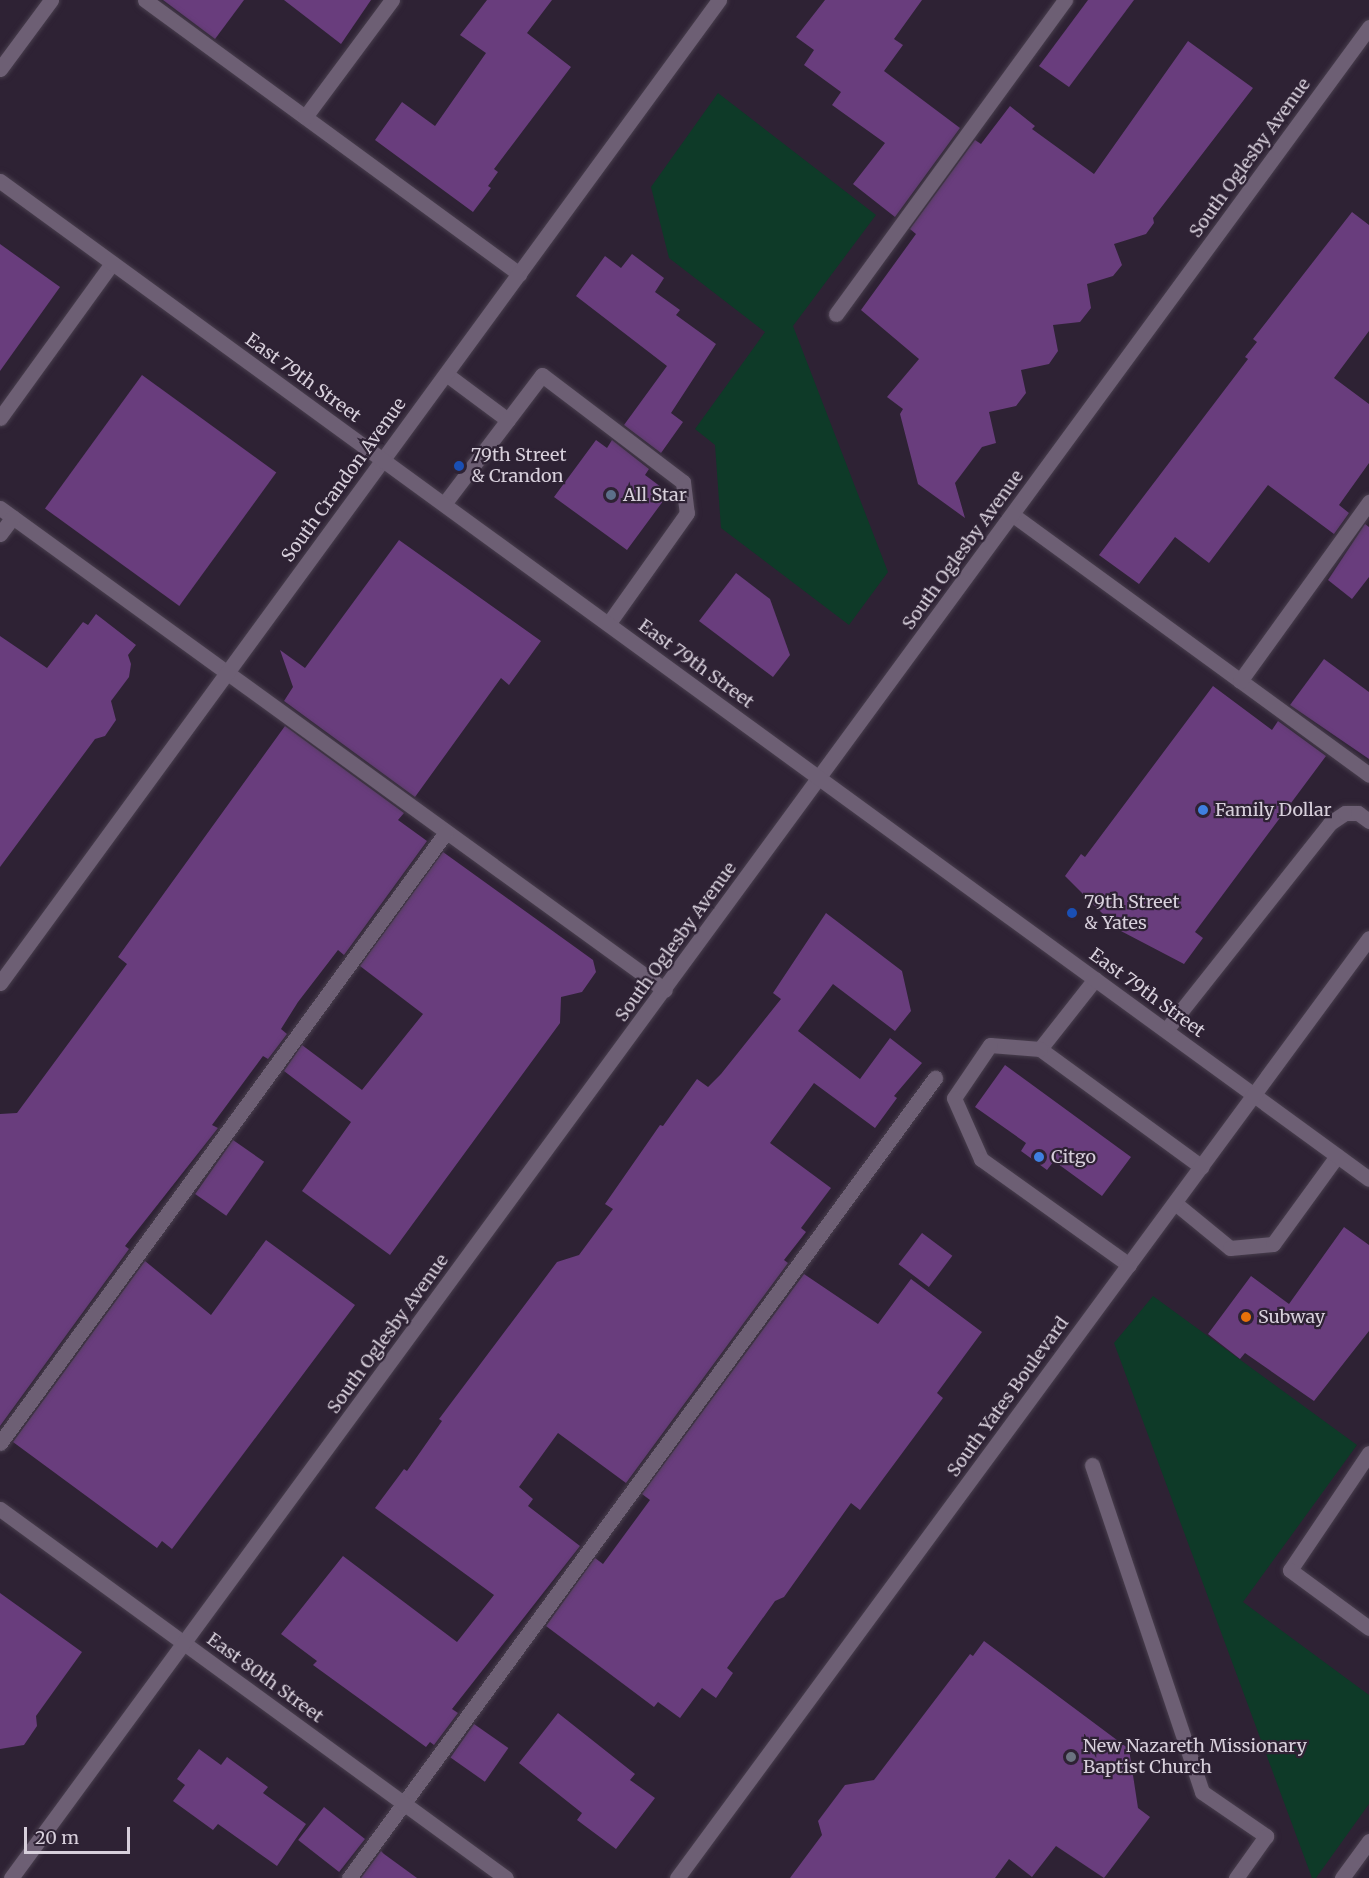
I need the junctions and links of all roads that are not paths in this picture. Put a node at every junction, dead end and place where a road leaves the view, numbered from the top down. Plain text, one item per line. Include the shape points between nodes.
1 (51, 0) edge
2 (145, 0) edge
3 (392, 0) edge
4 (719, 0) edge
5 (1065, 0) edge
6 (1369, 27) edge
7 (0, 69) edge
8 (305, 117) junction
9 (0, 181) edge
10 (112, 263) junction
11 (519, 274) junction
12 (836, 314) dead end
13 (446, 374) junction
14 (0, 418) edge
15 (508, 420) junction
16 (383, 460) junction
17 (1369, 502) edge
18 (444, 504) junction
19 (0, 508) edge
20 (1013, 515) junction
21 (13, 517) junction
22 (0, 534) edge
23 (608, 624) junction
24 (227, 673) junction
25 (1240, 681) junction
26 (1369, 775) edge
27 (821, 779) junction
28 (1369, 821) edge
29 (446, 832) junction
30 (1369, 938) edge
31 (1095, 979) junction
32 (0, 983) edge
33 (665, 990) junction
34 (1166, 1030) junction
35 (1040, 1049) junction
36 (935, 1078) dead end
37 (1254, 1095) junction
38 (1337, 1156) junction
39 (1202, 1167) junction
40 (1369, 1179) edge
41 (1175, 1203) junction
42 (1129, 1265) junction
43 (0, 1443) edge
44 (1369, 1453) edge
45 (1092, 1465) dead end
46 (0, 1509) edge
47 (1369, 1628) edge
48 (184, 1643) junction
49 (404, 1804) junction
50 (1369, 1841) edge
51 (11, 1878) edge
52 (349, 1878) edge
53 (506, 1878) edge
54 (677, 1878) edge
55 (1236, 1878) edge
56 (1342, 1878) edge

1 - 7 street
2 - 8 street
3 - 8 street
4 - 11 street, South Crandon Avenue
5 - 12 street
6 - 20 street, South Oglesby Avenue
8 - 11 street
9 - 10 street, East 79th Street
10 - 14 street
10 - 16 street, East 79th Street
11 - 13 street, South Crandon Avenue
13 - 15 street
13 - 16 street, South Crandon Avenue
15 - 18 street
15 - 23 street via 542,375 683,482 687,513
16 - 18 street, East 79th Street
16 - 24 street, South Crandon Avenue
17 - 25 street
18 - 23 street, East 79th Street
19 - 21 street
20 - 25 street
20 - 27 street, South Oglesby Avenue
21 - 22 street
21 - 24 street
23 - 27 street, East 79th Street
24 - 29 street
24 - 32 street, South Crandon Avenue
25 - 26 street
27 - 31 street, East 79th Street
27 - 33 street, South Oglesby Avenue
28 - 34 street via 1358,813 1345,813 1330,823
29 - 33 street
29 - 43 street
30 - 37 street, South Yates Boulevard
31 - 34 street, East 79th Street
31 - 35 street
33 - 48 street, South Oglesby Avenue
34 - 37 street, East 79th Street
35 - 39 street
35 - 42 street via 990,1045 954,1098 981,1159
36 - 49 street
37 - 38 street, East 79th Street
37 - 39 street, South Yates Boulevard
38 - 40 street, East 79th Street
38 - 41 street via 1273,1244 1230,1248
39 - 41 street, South Yates Boulevard
41 - 42 street, South Yates Boulevard
42 - 54 street, South Yates Boulevard
44 - 47 street via 1290,1570
45 - 55 street via 1202,1792 1266,1836
46 - 48 street, East 80th Street
48 - 49 street, East 80th Street
48 - 51 street, South Oglesby Avenue
49 - 52 street
49 - 53 street, East 80th Street
50 - 56 street

